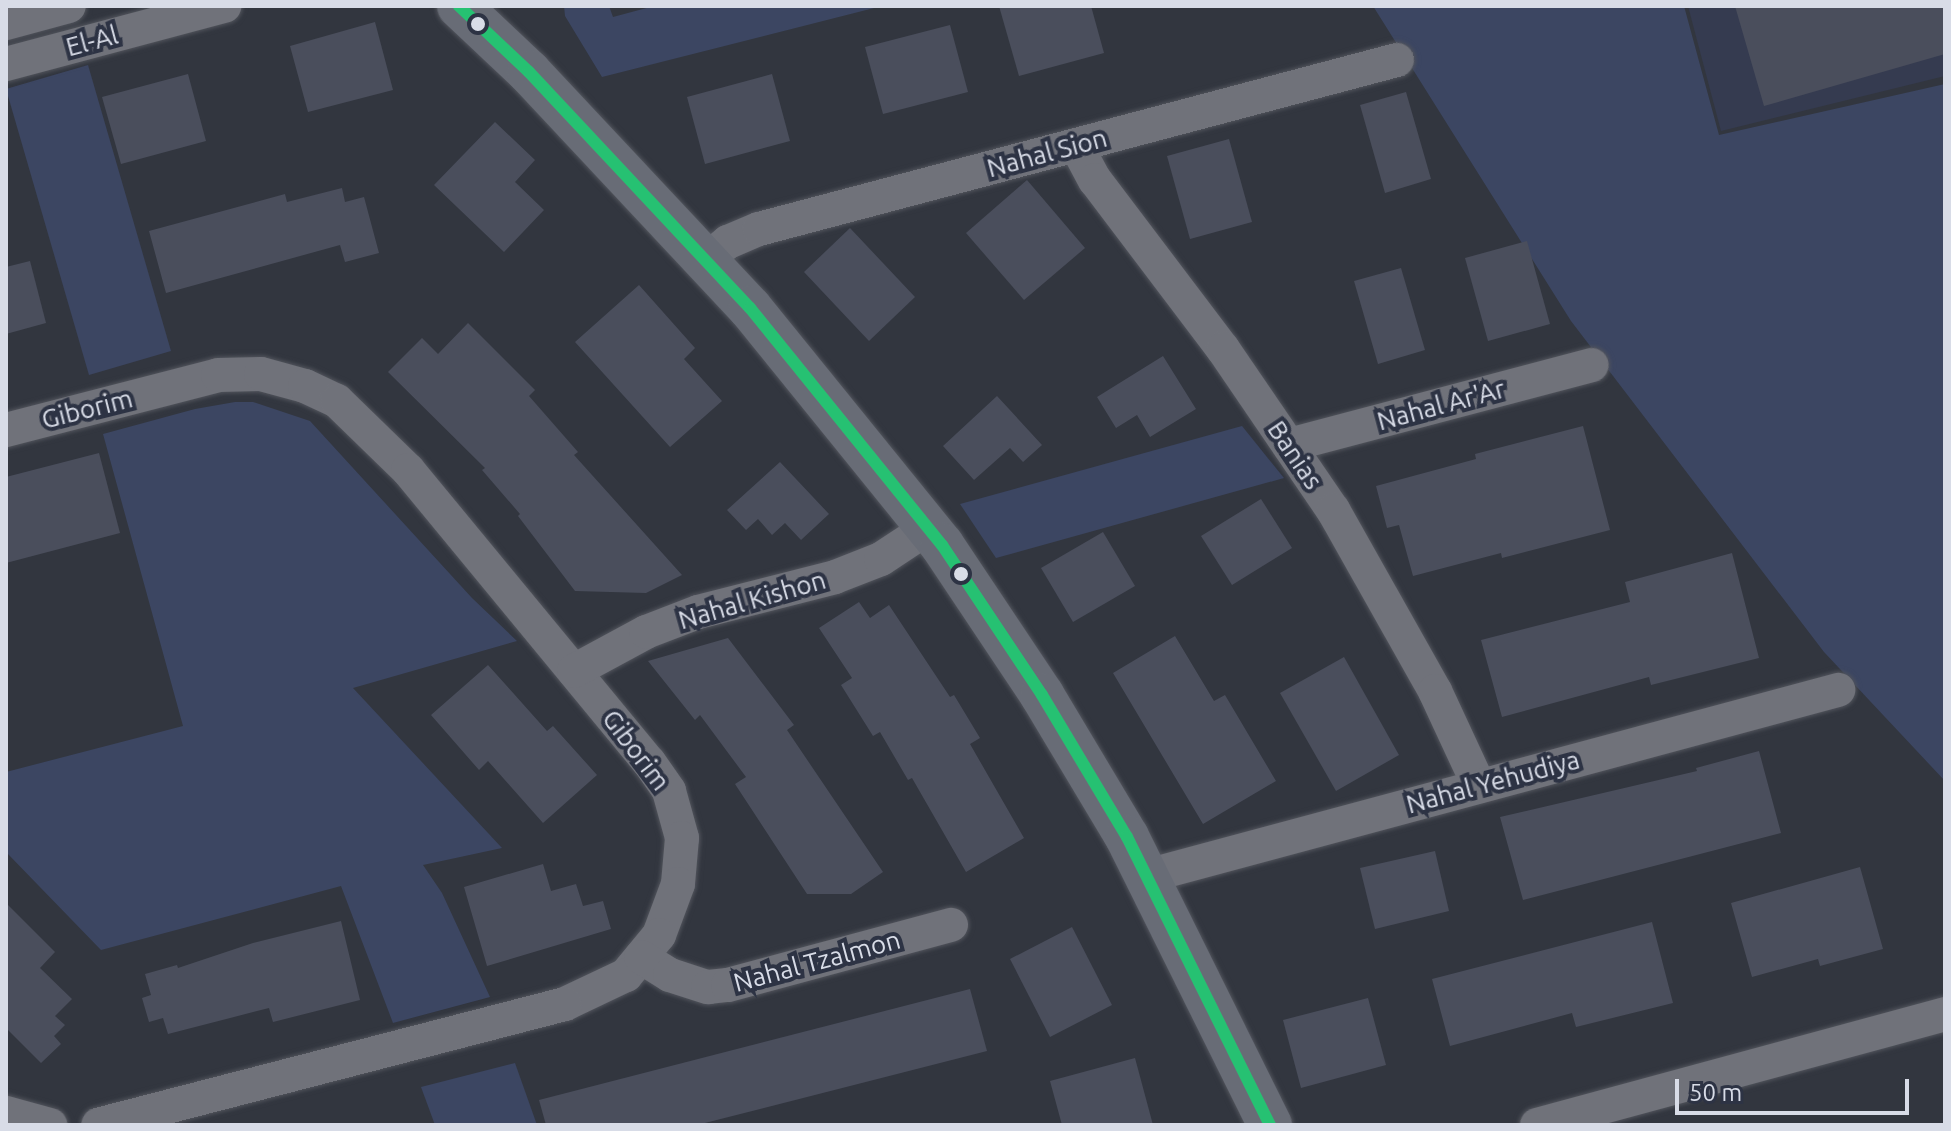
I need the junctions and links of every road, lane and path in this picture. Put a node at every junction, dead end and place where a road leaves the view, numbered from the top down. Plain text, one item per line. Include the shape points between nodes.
1 (69, 6) edge
2 (224, 6) edge
3 (459, 6) edge
4 (507, 6) edge
5 (6, 23) edge
6 (1397, 60) dead end
7 (6, 64) edge
8 (529, 72) junction
9 (1076, 145) junction
10 (705, 261) junction
11 (1592, 365) dead end
12 (6, 430) edge
13 (1289, 445) junction
14 (928, 528) junction
15 (574, 671) junction
16 (1838, 690) dead end
17 (1479, 786) junction
18 (1147, 876) junction
19 (951, 925) dead end
20 (641, 957) junction
21 (1945, 1014) edge
22 (1224, 1034) junction
23 (6, 1113) edge
24 (50, 1125) edge
25 (98, 1125) edge
26 (1241, 1125) edge
27 (1270, 1125) edge
28 (1537, 1125) edge

1 - 5 street, El-Al
2 - 7 street, El-Al
3 - 8 street
4 - 8 street
6 - 9 street, Nahal Sion
8 - 10 street
9 - 10 street, Nahal Sion via 759,229 728,242
9 - 13 street, Banias via 1095,180
10 - 14 street via 798,366
11 - 13 street, Nahal Ar'Ar
12 - 15 street, Giborim via 218,375 261,374 305,386 337,401 408,470
13 - 17 street, Banias via 1333,510 1435,691
14 - 15 street, Nahal Kishon via 881,559 835,577 698,612 646,632
14 - 18 street via 1042,695
15 - 20 street, Giborim via 669,791 682,838 678,884 659,935
16 - 17 street, Nahal Yehudiya
17 - 18 street, Nahal Yehudiya
18 - 22 street
19 - 20 street, Nahal Tzalmon via 728,985 708,987 670,975
20 - 25 street, Giborim via 626,975 565,1004
21 - 28 street
22 - 26 street
22 - 27 street
23 - 24 street

